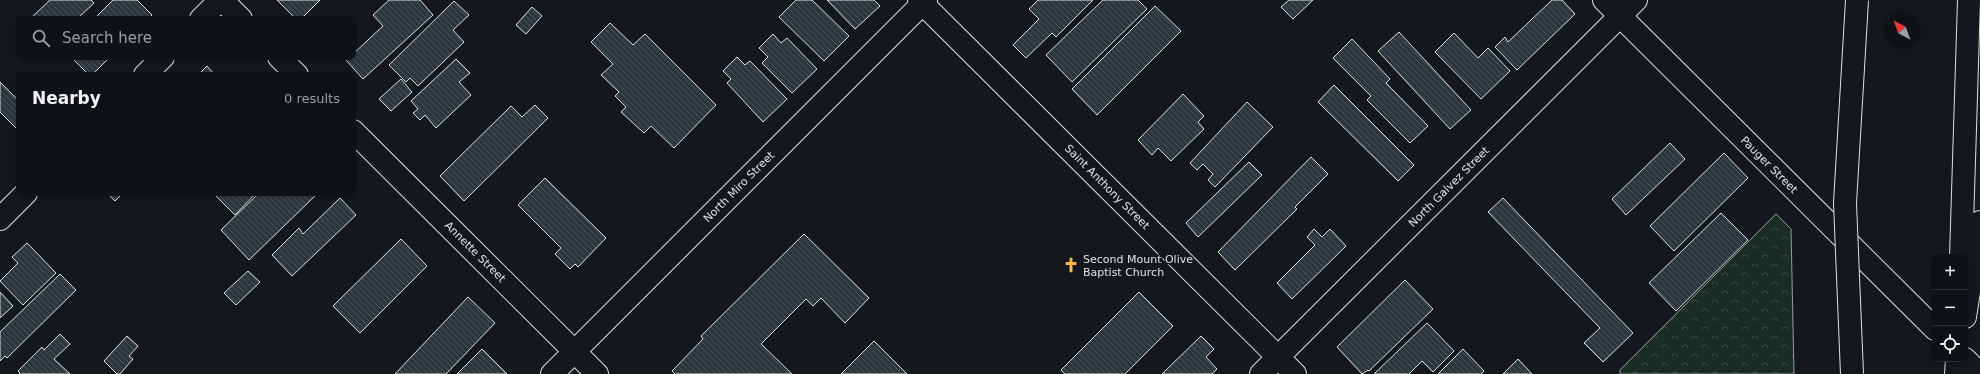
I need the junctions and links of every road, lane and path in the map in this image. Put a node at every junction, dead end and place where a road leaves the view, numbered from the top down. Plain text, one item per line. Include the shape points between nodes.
1 (221, 0) edge
2 (1604, 0) edge
3 (1636, 0) edge
4 (1857, 0) edge
5 (1970, 0) edge
6 (922, 1) edge
7 (204, 16) edge
8 (238, 16) edge
9 (1620, 16) junction
10 (160, 60) edge
11 (282, 60) edge
12 (147, 72) edge
13 (294, 72) edge
14 (356, 133) edge
15 (23, 196) edge
16 (0, 219) edge
17 (1980, 222) edge
18 (1961, 254) edge
19 (1968, 298) edge
20 (1932, 326) edge
21 (575, 351) junction
22 (1278, 357) junction
23 (552, 374) edge
24 (597, 374) edge
25 (1261, 374) edge
26 (1295, 374) edge
27 (1852, 374) edge

1 - 7 main road
1 - 8 main road
2 - 9 main road, Pauger Street
3 - 9 main road, North Galvez Street
4 - 27 main road, bridge via 1846,203
5 - 18 main road
6 - 21 main road, North Miro Street
6 - 22 main road, Saint Anthony Street
9 - 20 main road, Pauger Street
9 - 22 main road, North Galvez Street
10 - 12 main road
11 - 13 main road
14 - 21 main road, Annette Street
15 - 16 main road
17 - 19 main road
21 - 23 main road, North Miro Street
21 - 24 main road, Annette Street
22 - 25 main road, North Galvez Street
22 - 26 main road, Saint Anthony Street

